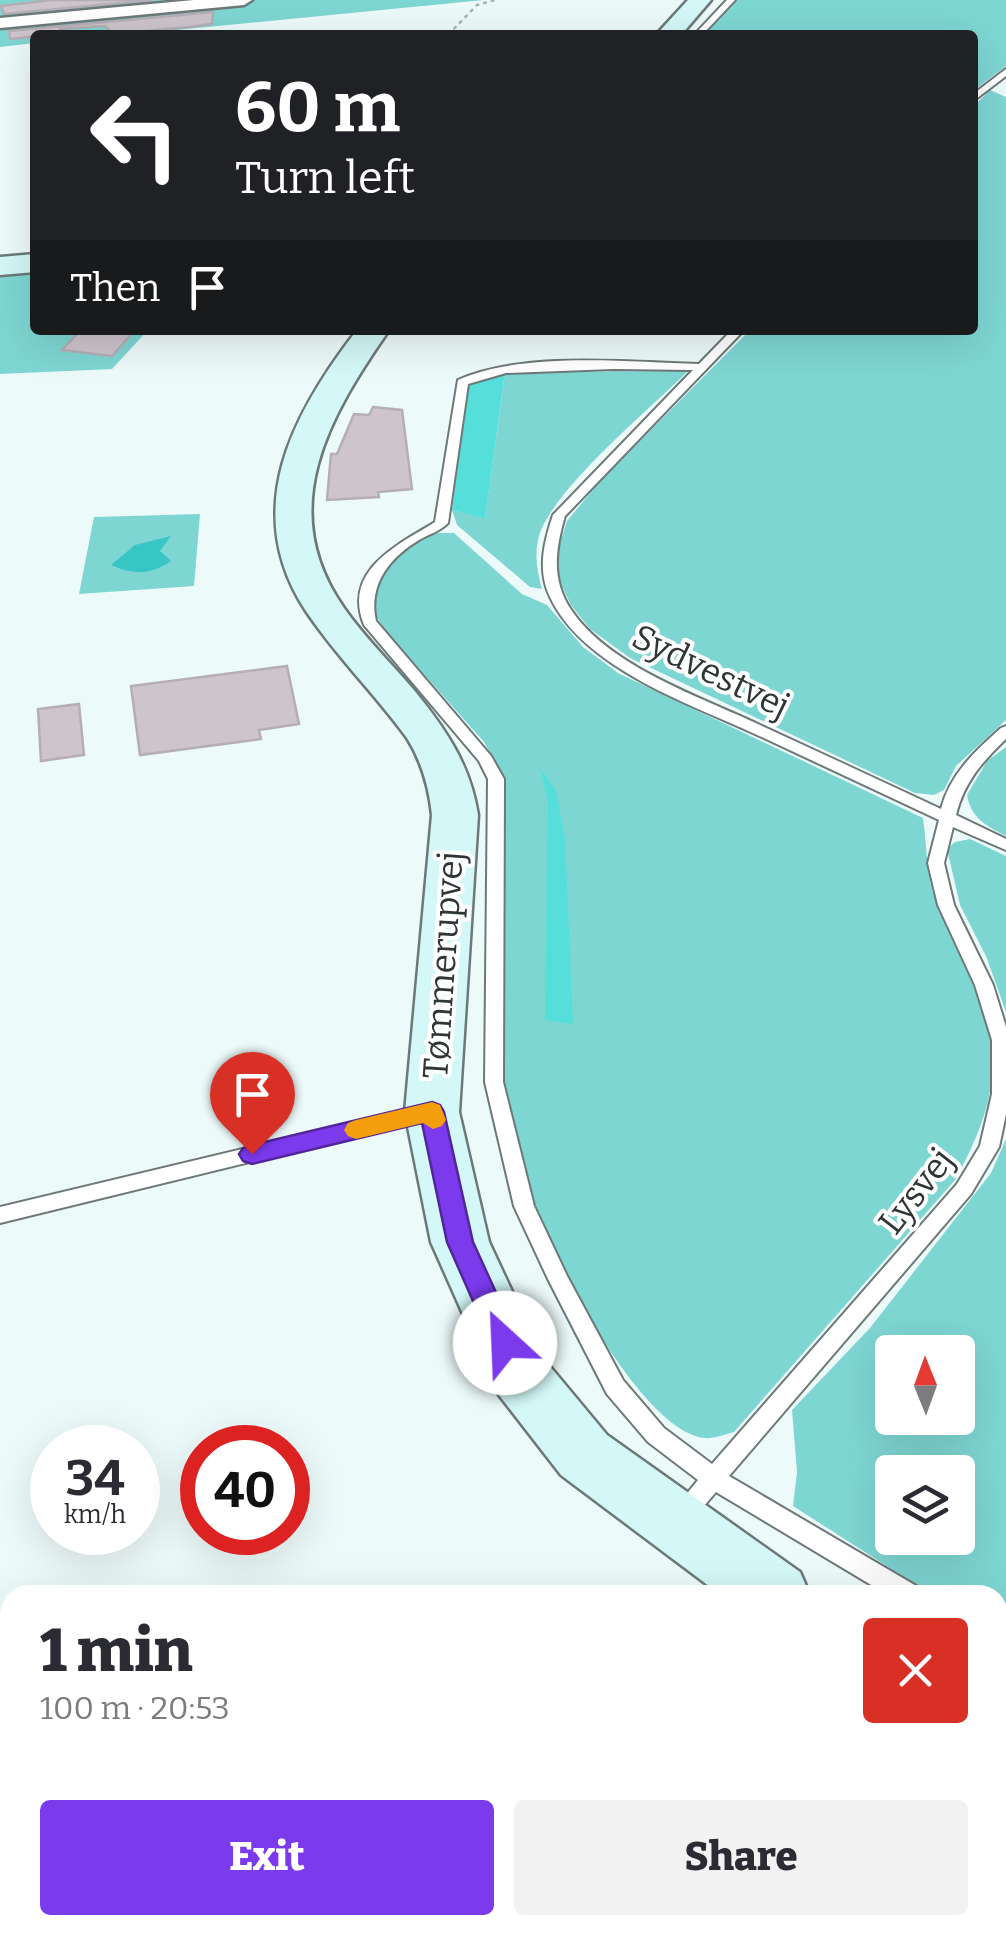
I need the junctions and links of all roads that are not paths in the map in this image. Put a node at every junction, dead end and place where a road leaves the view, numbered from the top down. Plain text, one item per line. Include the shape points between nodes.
1 (244, 0) edge
2 (700, 0) edge
3 (731, 0) edge
4 (0, 23) edge
5 (673, 30) edge
6 (703, 30) edge
7 (1006, 72) edge
8 (988, 85) junction
9 (1005, 91) edge
10 (978, 94) edge
11 (30, 263) edge
12 (0, 266) edge
13 (370, 335) edge
14 (733, 335) edge
15 (702, 367) junction
16 (1006, 731) edge
17 (949, 817) junction
18 (1006, 845) edge
19 (432, 1112) junction
20 (0, 1215) edge
21 (715, 1480) junction
22 (674, 1524) junction
23 (762, 1585) edge
24 (893, 1585) edge

1 - 4 street
2 - 5 street
3 - 6 lane
7 - 8 lane
8 - 9 lane
8 - 10 lane
11 - 12 street
13 - 19 street, Tømmerupvej via 302,449 292,534 323,607 437,745 452,782 455,816
14 - 15 lane, Sydvestvej
15 - 17 lane, Sydvestvej via 559,516 547,556 556,600 610,656 652,680
15 - 21 lane via 472,374 462,382 441,522 393,556 365,586 363,604 369,622 496,779 494,1082 524,1206 615,1386 656,1435
16 - 17 lane, Lysvej via 973,762 953,794
17 - 18 lane, Sydvestvej
17 - 21 lane, Lysvej via 936,863 946,905 1002,1040 1001,1094 989,1147 964,1189
19 - 20 lane
19 - 22 street, Tømmerupvej via 460,1242 522,1376 584,1455
21 - 22 lane, Lysvej
21 - 24 lane
22 - 23 street, Tømmerupvej

